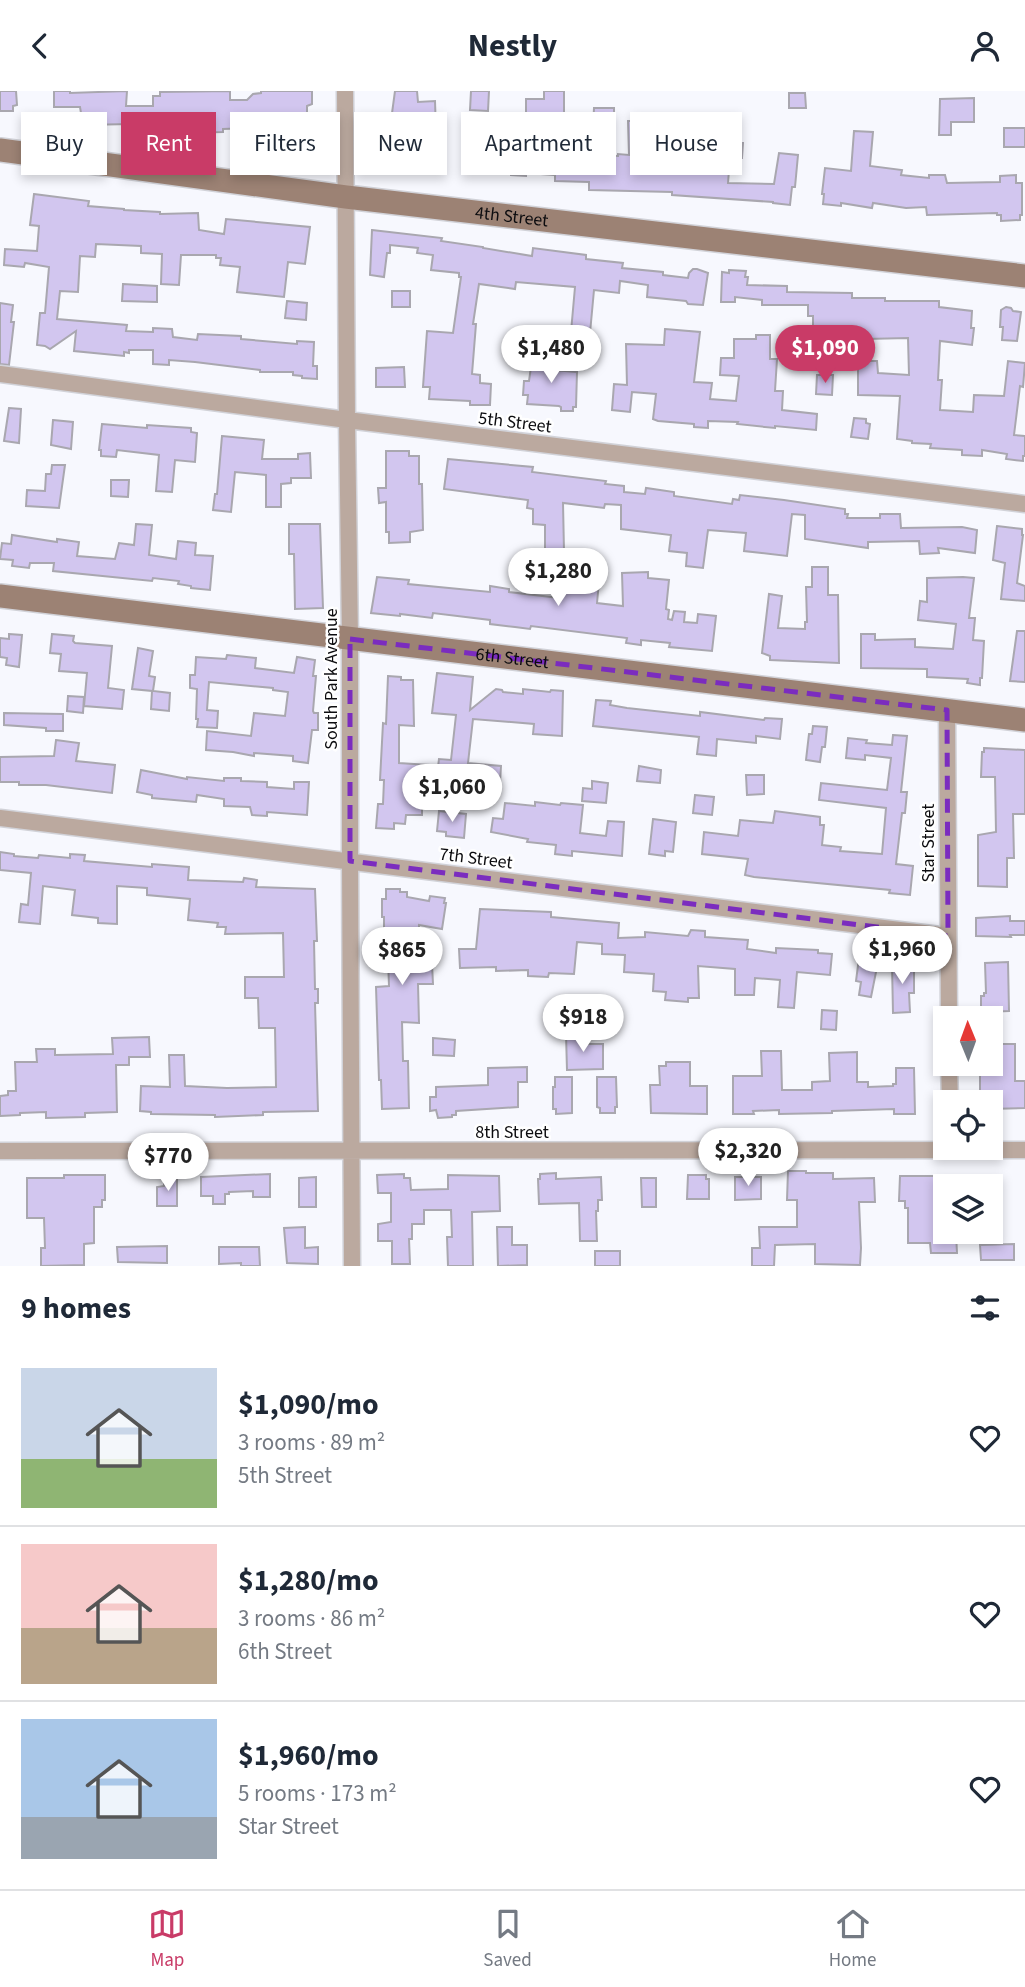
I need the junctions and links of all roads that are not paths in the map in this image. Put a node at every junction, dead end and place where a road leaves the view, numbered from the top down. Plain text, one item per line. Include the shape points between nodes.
1 (345, 91) edge
2 (0, 150) edge
3 (346, 197) junction
4 (1025, 276) edge
5 (0, 374) edge
6 (347, 421) junction
7 (1025, 504) edge
8 (0, 596) edge
9 (351, 639) junction
10 (947, 710) junction
11 (1025, 720) edge
12 (0, 818) edge
13 (350, 861) junction
14 (948, 936) junction
15 (949, 1006) edge
16 (933, 1149) edge
17 (1003, 1150) edge
18 (1025, 1150) edge
19 (0, 1151) edge
20 (352, 1151) junction
21 (352, 1266) edge

1 - 3 street, South Park Avenue
2 - 3 main road, 4th Street
3 - 4 main road, 4th Street
3 - 6 street, South Park Avenue
5 - 6 street, 5th Street
6 - 7 street, 5th Street
6 - 9 street, South Park Avenue
8 - 9 main road, 6th Street
9 - 10 main road, 6th Street
9 - 13 street, South Park Avenue
10 - 11 main road, 6th Street
10 - 14 street, Star Street
12 - 13 street, 7th Street
13 - 14 street, 7th Street
13 - 20 street, South Park Avenue
14 - 15 street, Star Street
16 - 20 street, 8th Street
17 - 18 street, 8th Street
19 - 20 street, 8th Street
20 - 21 street, South Park Avenue

